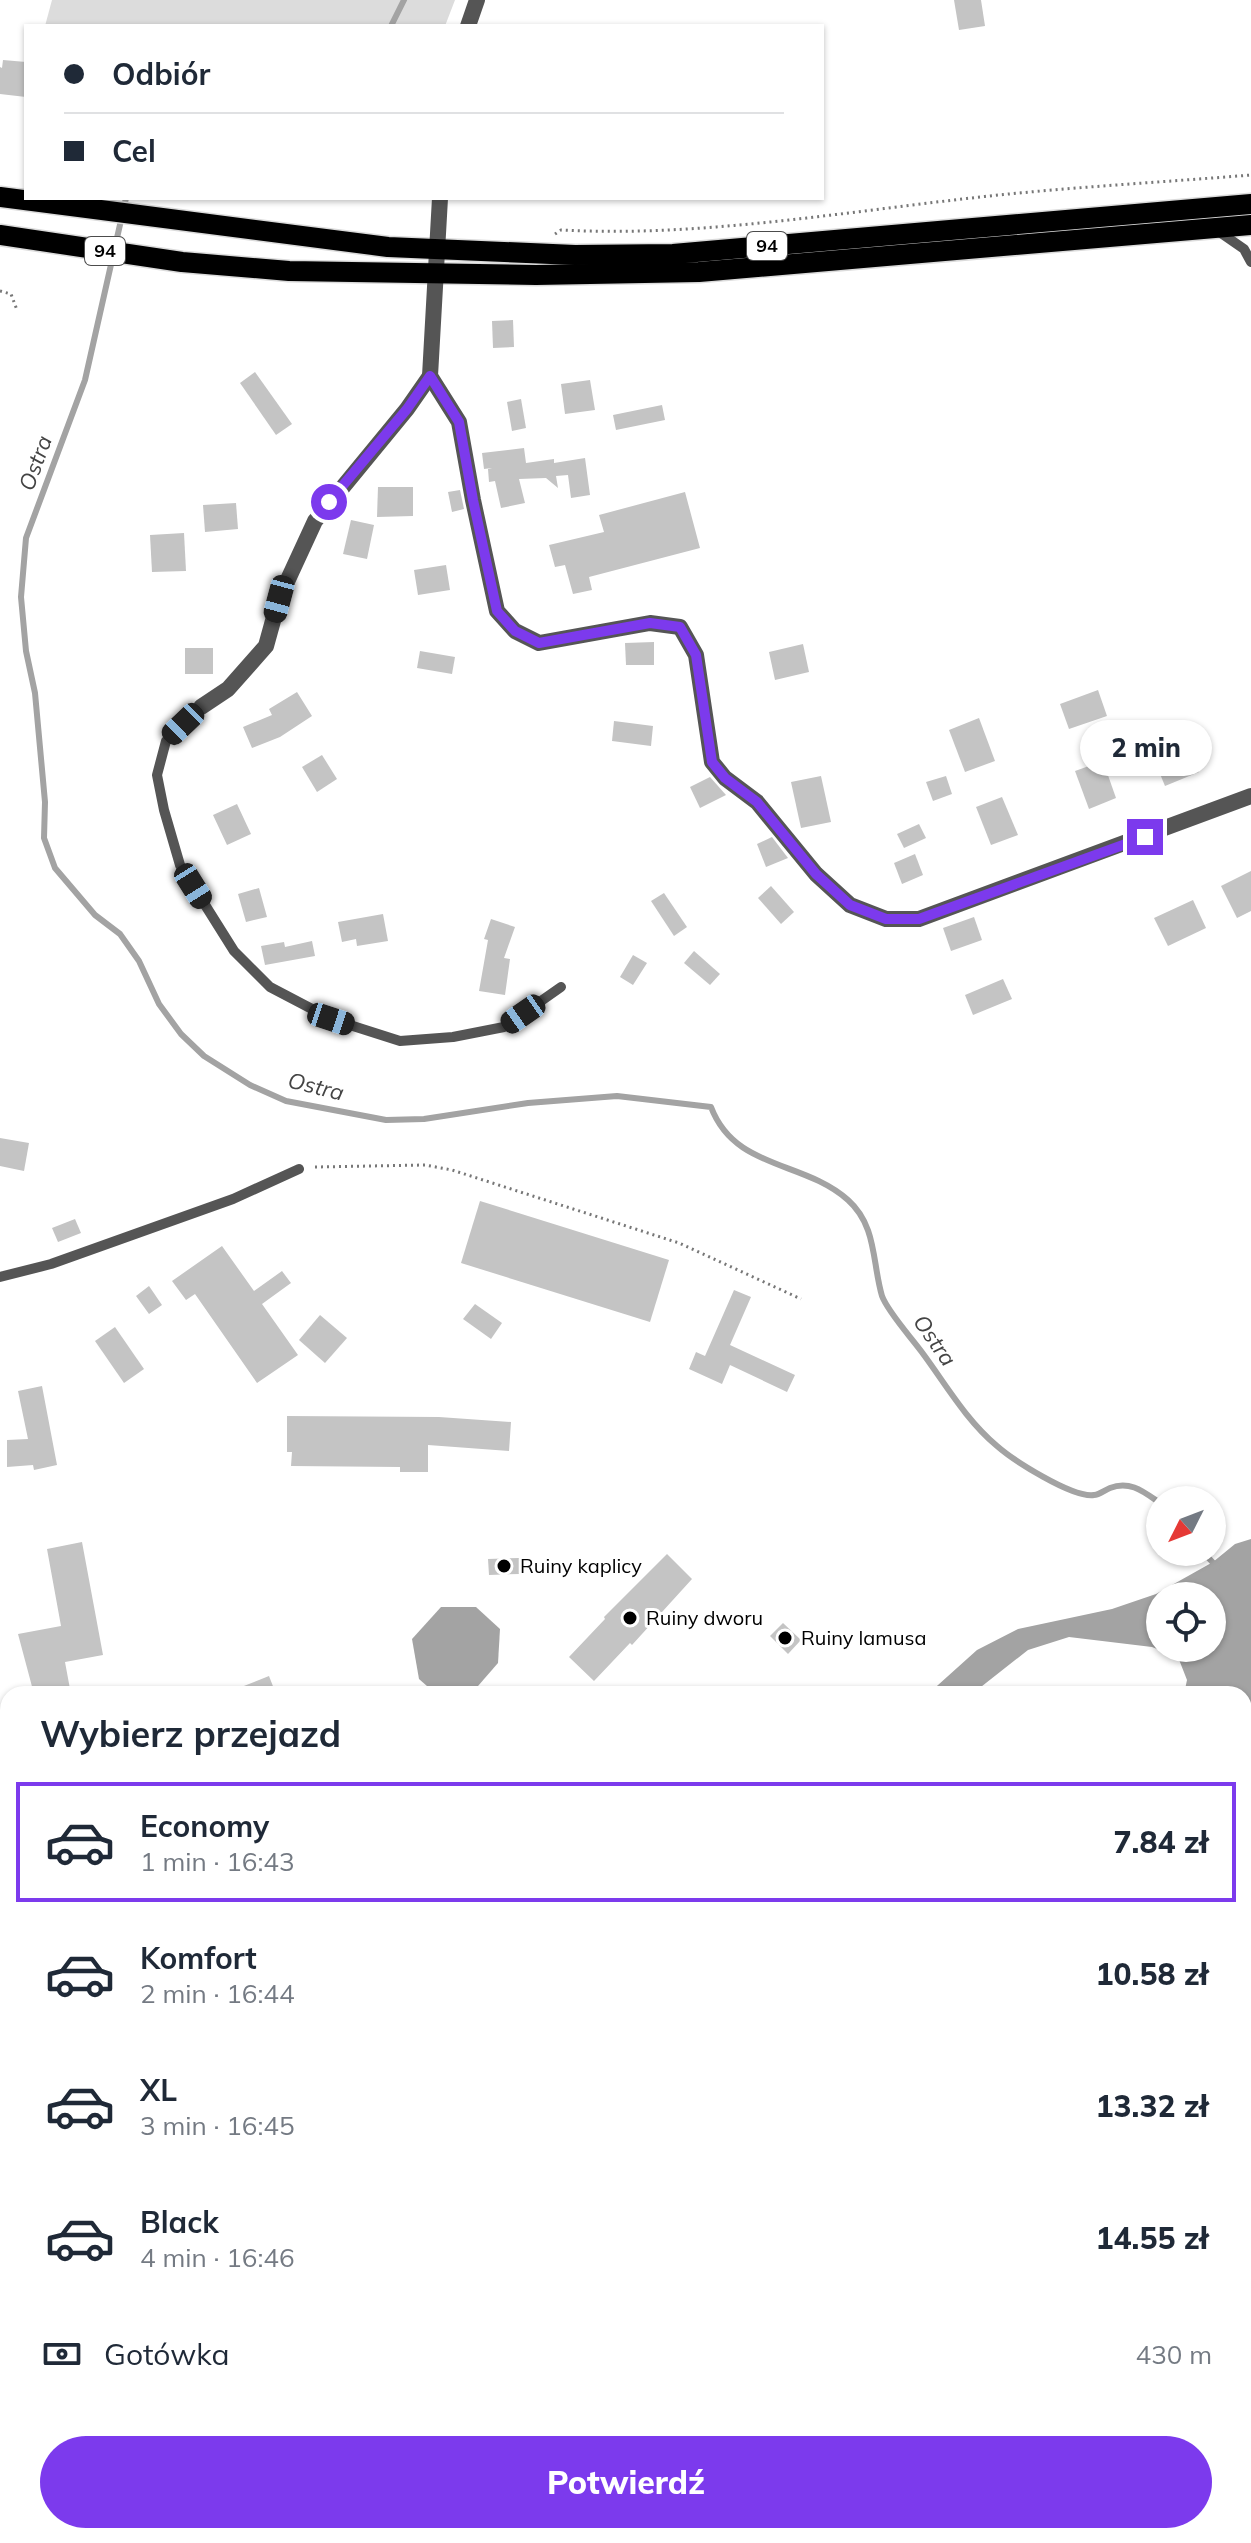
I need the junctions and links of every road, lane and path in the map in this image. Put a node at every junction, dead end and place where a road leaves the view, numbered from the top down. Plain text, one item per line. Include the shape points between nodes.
1 (477, 0) edge
2 (469, 24) edge
3 (1251, 175) edge
4 (0, 197) edge
5 (440, 200) edge
6 (1251, 204) edge
7 (1251, 225) edge
8 (1213, 228) junction
9 (0, 235) edge
10 (552, 237) dead end
11 (436, 249) junction
12 (1251, 262) edge
13 (435, 273) junction
14 (0, 291) edge
15 (17, 310) dead end
16 (430, 376) junction
17 (201, 707) joint
18 (1251, 796) edge
19 (561, 987) dead end
20 (299, 1169) joint
21 (0, 1277) edge
22 (801, 1299) dead end

1 - 2 street
3 - 10 path via 959,199 752,224 561,230
4 - 11 main road, 94
5 - 11 street
6 - 11 main road, 94 via 673,254
7 - 8 main road, 94
8 - 12 lane via 1244,249
8 - 13 main road, 94 via 699,272
9 - 13 main road, 94 via 182,262 289,271
11 - 13 street
13 - 16 street
14 - 15 path via 11,294
16 - 17 street via 315,521 279,599 266,646 228,689
16 - 18 street via 459,422 497,611 515,631 539,643 650,623 680,627 696,655 712,762 757,802 816,874 850,905 886,919 919,919
17 - 19 lane via 166,741 157,775 164,810 180,865 234,951 270,987 331,1019 400,1041 504,1027
20 - 21 lane via 233,1199
20 - 22 path via 425,1165 452,1170 679,1243

